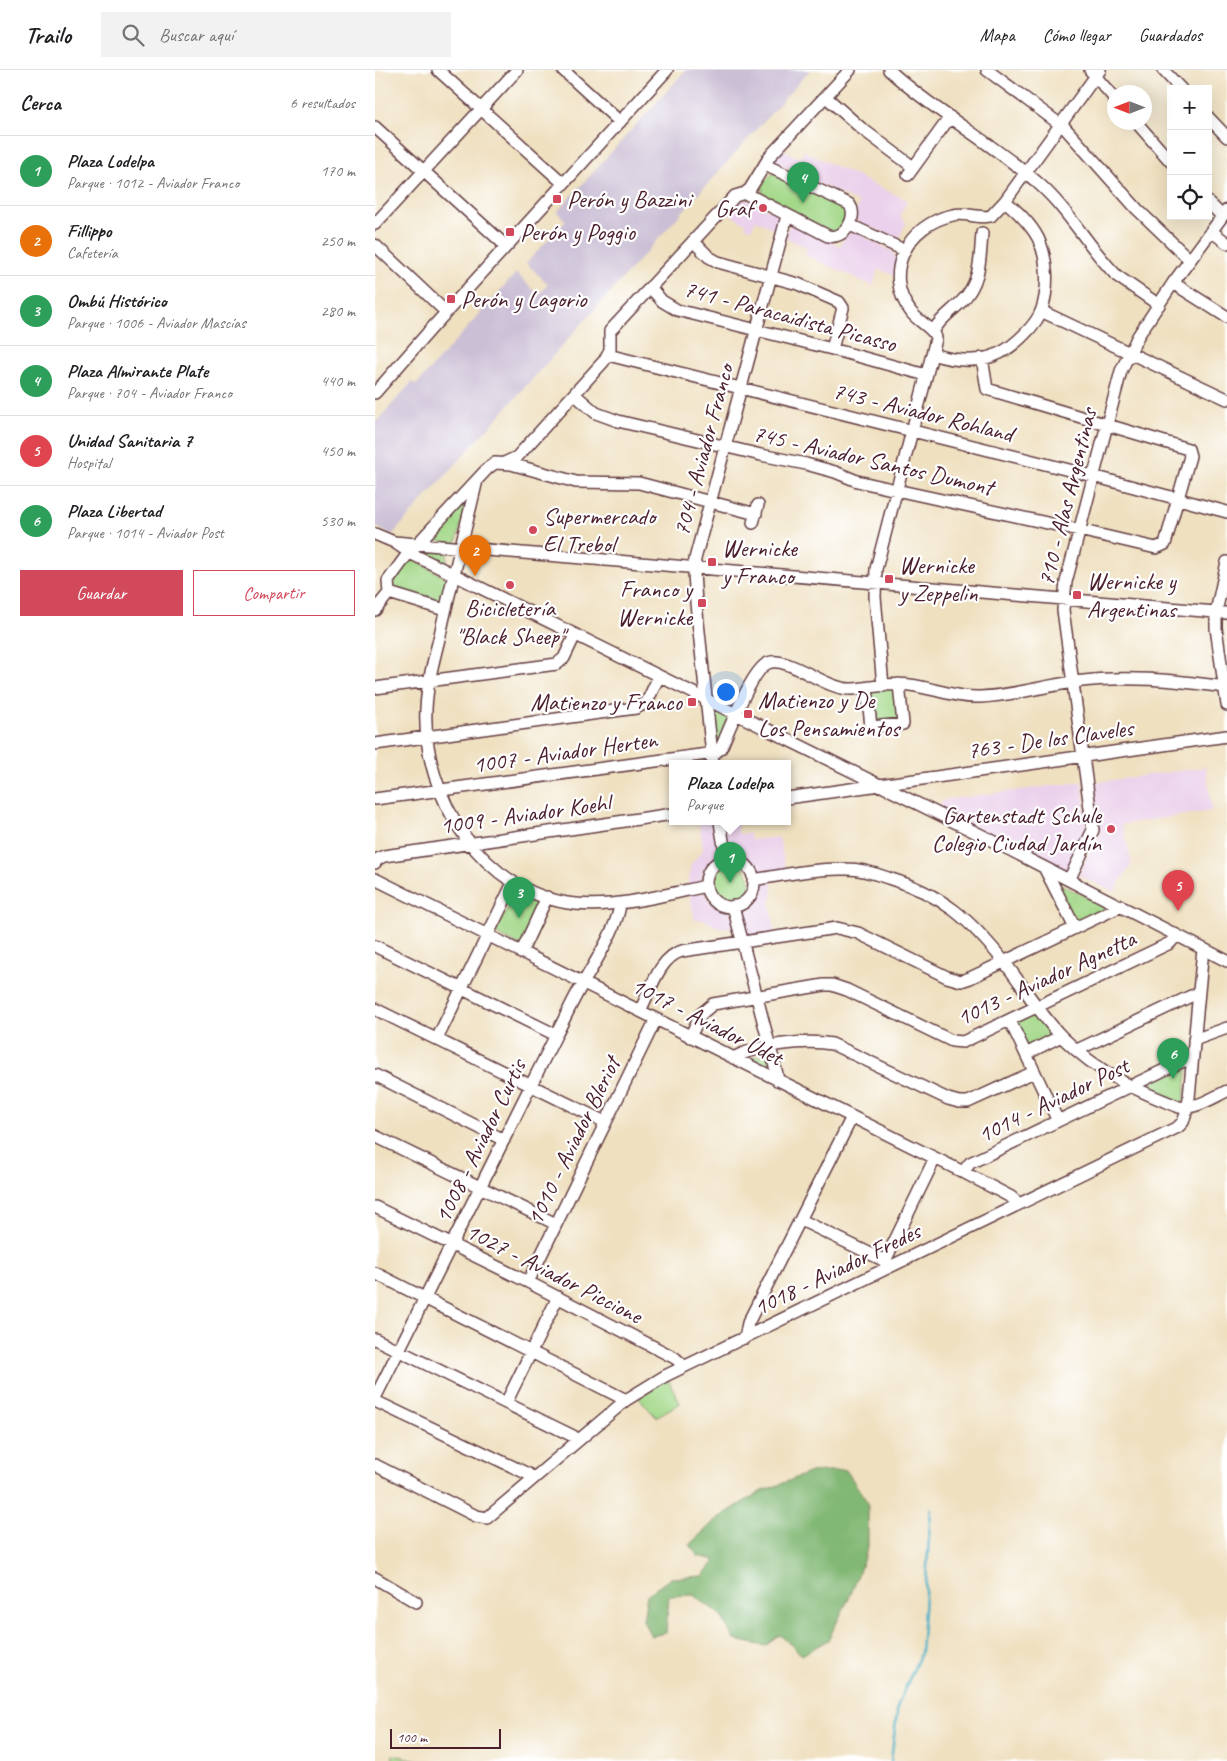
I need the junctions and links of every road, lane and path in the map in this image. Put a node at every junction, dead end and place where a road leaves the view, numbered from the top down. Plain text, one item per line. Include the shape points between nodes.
1 (438, 70) edge
2 (517, 70) edge
3 (563, 70) edge
4 (667, 70) edge
5 (850, 70) edge
6 (889, 70) edge
7 (987, 70) edge
8 (1163, 70) edge
9 (1095, 72) edge
10 (1177, 85) edge
11 (1107, 88) edge
12 (826, 97) junction
13 (481, 109) junction
14 (950, 117) junction
15 (1212, 121) edge
16 (620, 122) junction
17 (1061, 124) junction
18 (375, 127) edge
19 (1143, 130) edge
20 (1227, 137) edge
21 (1167, 157) edge
22 (765, 165) junction
23 (423, 172) junction
24 (1025, 172) junction
25 (563, 183) junction
26 (745, 193) junction
27 (1005, 201) junction
28 (1212, 205) edge
29 (1224, 213) edge
30 (787, 216) junction
31 (375, 224) edge
32 (850, 225) junction
33 (1211, 231) junction
34 (982, 233) dead end
35 (693, 241) junction
36 (1227, 243) edge
37 (375, 245) edge
38 (506, 246) junction
39 (904, 250) junction
40 (1190, 260) junction
41 (771, 276) junction
42 (1173, 283) junction
43 (650, 288) junction
44 (1159, 305) junction
45 (1041, 311) junction
46 (447, 312) junction
47 (1227, 317) edge
48 (757, 330) junction
49 (934, 330) junction
50 (832, 349) junction
51 (1129, 353) junction
52 (932, 354) junction
53 (608, 355) junction
54 (982, 358) junction
55 (926, 375) junction
56 (741, 387) junction
57 (987, 389) junction
58 (375, 393) edge
59 (574, 394) junction
60 (1227, 398) edge
61 (984, 401) dead end
62 (1107, 424) junction
63 (912, 431) junction
64 (726, 447) junction
65 (504, 463) junction
66 (1093, 476) junction
67 (477, 480) junction
68 (896, 490) junction
69 (1178, 499) junction
70 (711, 502) junction
71 (1227, 512) edge
72 (756, 514) dead end
73 (1079, 530) junction
74 (375, 534) edge
75 (391, 541) junction
76 (375, 542) edge
77 (419, 544) junction
78 (460, 548) junction
79 (410, 553) junction
80 (1227, 562) edge
81 (694, 567) junction
82 (454, 574) junction
83 (874, 583) junction
84 (389, 593) junction
85 (1063, 599) junction
86 (375, 610) edge
87 (445, 610) junction
88 (1221, 613) edge
89 (575, 635) junction
90 (659, 676) junction
91 (430, 681) junction
92 (1073, 682) junction
93 (899, 684) junction
94 (883, 686) junction
95 (375, 688) edge
96 (867, 688) junction
97 (1226, 697) edge
98 (706, 698) junction
99 (737, 714) junction
100 (1227, 736) edge
101 (427, 737) junction
102 (375, 744) edge
103 (1082, 756) junction
104 (712, 759) edge
105 (669, 764) edge
106 (879, 785) junction
107 (440, 790) junction
108 (791, 797) edge
109 (375, 800) edge
110 (669, 815) edge
111 (720, 825) edge
112 (470, 843) junction
113 (380, 859) edge
114 (726, 859) junction
115 (1045, 869) junction
116 (375, 879) edge
117 (753, 880) junction
118 (1069, 880) junction
119 (513, 882) junction
120 (706, 886) junction
121 (547, 897) junction
122 (620, 903) junction
123 (733, 906) junction
124 (1121, 906) junction
125 (1075, 928) junction
126 (487, 936) junction
127 (1176, 936) junction
128 (741, 942) junction
129 (375, 946) edge
130 (1203, 949) junction
131 (521, 953) junction
132 (1227, 961) edge
133 (1005, 962) junction
134 (583, 983) junction
135 (462, 988) junction
136 (1197, 995) junction
137 (756, 996) junction
138 (1038, 1007) junction
139 (375, 1010) edge
140 (640, 1011) junction
141 (656, 1019) junction
142 (1011, 1020) junction
143 (1227, 1028) edge
144 (556, 1034) junction
145 (1061, 1036) junction
146 (690, 1037) junction
147 (437, 1039) junction
148 (1194, 1040) junction
149 (769, 1047) junction
150 (1077, 1050) junction
151 (1026, 1054) junction
152 (733, 1058) junction
153 (1192, 1059) junction
154 (1034, 1072) junction
155 (375, 1075) edge
156 (777, 1080) junction
157 (531, 1086) junction
158 (1129, 1087) junction
159 (1227, 1091) edge
160 (1188, 1108) junction
161 (852, 1117) junction
162 (605, 1122) junction
163 (1058, 1122) junction
164 (375, 1136) edge
165 (504, 1140) junction
166 (935, 1158) junction
167 (963, 1172) junction
168 (479, 1188) junction
169 (1019, 1204) junction
170 (375, 1207) edge
171 (801, 1220) junction
172 (556, 1224) junction
173 (452, 1245) junction
174 (886, 1264) junction
175 (375, 1273) edge
176 (528, 1282) junction
177 (558, 1297) junction
178 (425, 1298) junction
179 (745, 1338) junction
180 (375, 1339) edge
181 (399, 1350) junction
182 (532, 1351) junction
183 (684, 1366) junction
184 (375, 1399) edge
185 (626, 1400) junction
186 (505, 1403) junction
187 (578, 1440) junction
188 (375, 1465) edge
189 (533, 1478) junction
190 (375, 1578) edge
191 (416, 1602) dead end

1 - 13 street
2 - 13 street
3 - 16 street
4 - 16 street
5 - 12 street
6 - 14 street
7 - 17 street
8 - 10 street
9 - 11 street
9 - 17 street
12 - 14 street via 911,171
12 - 22 street
13 - 23 street
13 - 25 street
14 - 24 street
15 - 20 street
16 - 25 street
17 - 24 street
17 - 40 street via 1137,209
18 - 23 street
19 - 21 street
22 - 26 street
22 - 32 street via 849,204 852,212
23 - 31 street
23 - 38 street
24 - 27 street
24 - 44 street via 1053,199 1111,270
25 - 38 street
26 - 30 street
26 - 35 street via 735,196
27 - 39 street via 991,216 954,214 932,222 911,239
27 - 45 street via 1026,220 1044,254 1046,274
28 - 29 street
29 - 33 street, 710 - Alas Argentinas
30 - 32 street via 832,237 841,236
30 - 41 street, 704 - Aviador Franco
32 - 39 street
33 - 36 street
33 - 40 street, 710 - Alas Argentinas
34 - 49 street via 981,258 972,286 966,297 943,317
35 - 41 street via 718,262
35 - 43 street
37 - 46 street
38 - 46 street
39 - 49 street via 899,270 904,302 916,319
40 - 42 street, 710 - Alas Argentinas
41 - 48 street, 704 - Aviador Franco
41 - 50 street via 839,302 843,308
42 - 44 street, 710 - Alas Argentinas
42 - 47 street
43 - 48 street, 741 - Paracaidista Picasso via 677,310
43 - 53 street via 610,331
44 - 51 street, 710 - Alas Argentinas
45 - 51 street
45 - 54 street via 1019,340 999,353
46 - 58 street
48 - 50 street, 741 - Paracaidista Picasso
48 - 56 street, 704 - Aviador Franco
49 - 52 street via 936,339
50 - 55 street, 741 - Paracaidista Picasso
51 - 60 street
51 - 62 street, 710 - Alas Argentinas
52 - 54 street via 954,360
52 - 55 street
53 - 56 street, 743 - Aviador Rohland
53 - 59 street
54 - 57 street
55 - 63 street
56 - 63 street, 743 - Aviador Rohland
56 - 64 street, 704 - Aviador Franco
57 - 61 street
57 - 62 street
59 - 64 street, 745 - Aviador Santos Dumont via 590,409 605,417
59 - 65 street via 517,457
62 - 66 street, 710 - Alas Argentinas
62 - 69 street via 1190,451
63 - 66 street, 743 - Aviador Rohland
63 - 68 street
64 - 68 street, 745 - Aviador Santos Dumont via 806,464
64 - 70 street, 704 - Aviador Franco
65 - 67 street via 495,463
65 - 70 street via 576,482 629,482
66 - 69 street, 743 - Aviador Rohland
66 - 73 street, 710 - Alas Argentinas
67 - 77 street
67 - 78 street
68 - 73 street, 745 - Aviador Santos Dumont
68 - 83 street
69 - 71 street, 743 - Aviador Rohland
69 - 73 street, 745 - Aviador Santos Dumont via 1163,546 1156,548
70 - 72 street
70 - 81 street, 704 - Aviador Franco
73 - 85 street, 710 - Alas Argentinas
74 - 75 street
75 - 76 street
75 - 77 street
75 - 79 street
77 - 78 street
77 - 79 street
78 - 81 street
78 - 82 street
79 - 82 street
79 - 84 street via 388,581
80 - 88 street
81 - 83 street
81 - 98 street, 704 - Aviador Franco
82 - 87 street
82 - 89 street
83 - 85 street
83 - 94 street
84 - 86 street
84 - 87 street
85 - 88 street
85 - 92 street, 710 - Alas Argentinas
87 - 91 street
88 - 97 street via 1216,628
89 - 90 street
89 - 91 street via 564,658 557,664
90 - 98 street
90 - 101 street via 647,702 641,706
91 - 95 street
91 - 101 street via 426,708
92 - 93 street via 981,697
92 - 97 street via 1147,678
92 - 103 street, 710 - Alas Argentinas
93 - 94 street
93 - 96 street via 903,724 871,727
94 - 96 street
96 - 99 street via 840,688 774,661 764,664 755,674
98 - 99 street
98 - 104 street, 704 - Aviador Franco
99 - 104 street via 721,748
99 - 106 street
100 - 103 street, 763 - De los Claveles
101 - 102 street
101 - 107 street
103 - 106 street, 763 - De los Claveles
103 - 118 street, 710 - Alas Argentinas via 1093,830
105 - 107 street, 1007 - Aviador Herten
106 - 108 street
106 - 115 street
107 - 109 street, 1007 - Aviador Herten
107 - 112 street via 449,812
110 - 112 street, 1009 - Aviador Koehl
111 - 114 street
112 - 113 street, 1009 - Aviador Koehl
112 - 119 street
114 - 117 street via 746,866
114 - 120 street via 713,866
115 - 118 street
115 - 125 street
116 - 126 street, 1017 - Aviador Udet
117 - 123 street via 751,894
117 - 133 street via 840,869 864,871 901,882 927,892 963,916
118 - 124 street
119 - 121 street
119 - 126 street
120 - 122 street
120 - 123 street via 713,900
121 - 122 street via 581,904
121 - 131 street
122 - 134 street, 1008 - Aviador Curtis via 618,915
123 - 128 street
124 - 125 street
124 - 127 street
125 - 133 street
126 - 131 street, 1017 - Aviador Udet
126 - 135 street
127 - 130 street
127 - 138 street, 1013 - Aviador Agnetta via 1170,943
128 - 133 street via 842,928 957,981
128 - 137 street
128 - 140 street via 682,951 670,956
129 - 135 street
130 - 132 street
130 - 136 street
131 - 134 street, 1017 - Aviador Udet
133 - 138 street
134 - 140 street, 1017 - Aviador Udet
134 - 144 street, 1008 - Aviador Curtis
135 - 144 street
135 - 147 street
136 - 148 street
136 - 150 street
137 - 142 street, 1013 - Aviador Agnetta via 832,985 958,1043
137 - 146 street, 1013 - Aviador Agnetta via 709,1006 701,1014
137 - 149 street
138 - 142 street, 1013 - Aviador Agnetta
138 - 145 street
139 - 147 street
140 - 141 street, 1017 - Aviador Udet
141 - 146 street, 1017 - Aviador Udet
141 - 162 street, 1010 - Aviador Bleriot
142 - 151 street
143 - 148 street
144 - 157 street, 1008 - Aviador Curtis
145 - 150 street
145 - 151 street
146 - 152 street, 1017 - Aviador Udet
147 - 157 street
148 - 153 street
149 - 152 street
149 - 154 street via 806,1042 832,1044 948,1099 962,1102
149 - 156 street
150 - 158 street
151 - 154 street
152 - 156 street, 1017 - Aviador Udet
153 - 158 street, 1014 - Aviador Post
153 - 160 street
154 - 163 street
155 - 165 street
156 - 161 street, 1017 - Aviador Udet
157 - 162 street
157 - 165 street, 1008 - Aviador Curtis
158 - 160 street
158 - 163 street, 1014 - Aviador Post
159 - 160 street
160 - 169 street, 1018 - Aviador Fredes via 1178,1127
161 - 166 street, 1017 - Aviador Udet
161 - 171 street
162 - 172 street, 1010 - Aviador Bleriot
163 - 167 street, 1014 - Aviador Post via 970,1163
164 - 168 street
165 - 168 street, 1008 - Aviador Curtis
166 - 167 street, 1017 - Aviador Udet
166 - 174 street
167 - 169 street, 1017 - Aviador Udet
168 - 172 street
168 - 173 street, 1008 - Aviador Curtis
169 - 174 street, 1018 - Aviador Fredes
170 - 173 street, 1027 - Aviador Piccione
171 - 174 street
171 - 179 street via 748,1324
172 - 176 street, 1010 - Aviador Bleriot
173 - 176 street, 1027 - Aviador Piccione
173 - 178 street, 1008 - Aviador Curtis
174 - 179 street, 1018 - Aviador Fredes
175 - 178 street
176 - 177 street, 1027 - Aviador Piccione
177 - 182 street
177 - 183 street, 1027 - Aviador Piccione via 675,1358
178 - 181 street, 1008 - Aviador Curtis
178 - 182 street
179 - 183 street, 1018 - Aviador Fredes
180 - 181 street
181 - 184 street, 1008 - Aviador Curtis
181 - 186 street
182 - 185 street
182 - 186 street
183 - 185 street, 1018 - Aviador Fredes
184 - 189 street
185 - 187 street, 1018 - Aviador Fredes
186 - 187 street
187 - 189 street, 1018 - Aviador Fredes
188 - 189 street, 1018 - Aviador Fredes via 483,1519 489,1518
190 - 191 street

